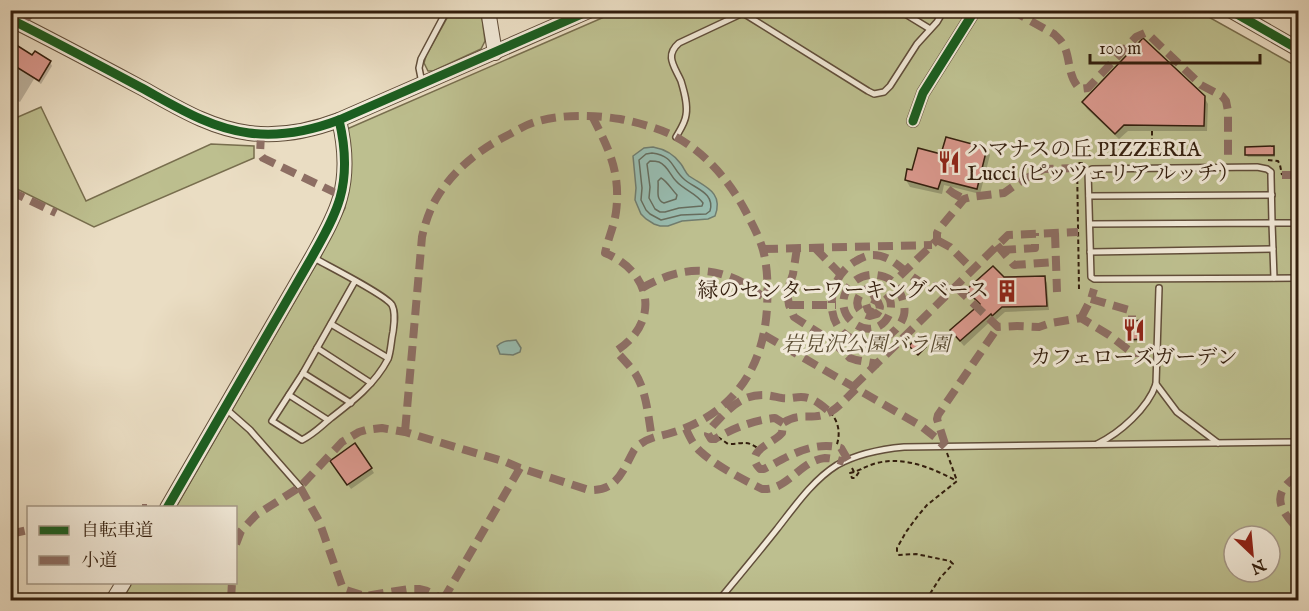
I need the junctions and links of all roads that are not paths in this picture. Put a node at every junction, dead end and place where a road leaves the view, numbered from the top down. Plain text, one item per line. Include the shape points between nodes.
1 (447, 10) edge
2 (488, 10) edge
3 (591, 10) edge
4 (899, 10) edge
5 (944, 10) edge
6 (975, 10) edge
7 (1230, 10) edge
8 (746, 12) edge
9 (10, 19) edge
10 (930, 29) junction
11 (1299, 49) edge
12 (495, 53) junction
13 (422, 84) junction
14 (339, 120) junction
15 (913, 121) dead end
16 (676, 136) dead end
17 (1272, 195) junction
18 (1089, 196) junction
19 (1272, 223) junction
20 (1299, 223) edge
21 (1090, 224) junction
22 (1273, 249) junction
23 (1090, 252) junction
24 (312, 257) junction
25 (1274, 278) junction
26 (1299, 278) edge
27 (355, 281) junction
28 (1159, 288) dead end
29 (331, 324) junction
30 (317, 348) junction
31 (388, 358) junction
32 (303, 373) junction
33 (371, 383) junction
34 (1156, 384) junction
35 (289, 395) junction
36 (351, 403) junction
37 (225, 407) junction
38 (328, 420) junction
39 (1299, 442) edge
40 (1218, 443) junction
41 (1096, 444) junction
42 (300, 487) dead end
43 (168, 506) edge
44 (123, 584) edge
45 (113, 600) edge
46 (718, 600) edge

1 - 13 lane via 421,59
2 - 12 street
3 - 12 street
4 - 10 lane
5 - 10 lane
6 - 15 street via 922,93
7 - 11 street
8 - 10 lane via 874,94 890,86
8 - 16 lane via 679,43 672,51 672,64 687,109
9 - 14 street via 212,125 272,135 293,134
12 - 13 street
13 - 14 street
14 - 24 street via 344,172 340,195
17 - 18 lane
17 - 18 lane via 1271,172 1257,167 1092,169 1088,171
17 - 19 lane
18 - 21 lane
19 - 20 lane
19 - 21 lane
19 - 22 lane
21 - 23 lane
22 - 23 lane
22 - 25 lane
23 - 25 lane via 1090,277 1094,279
24 - 27 lane
24 - 37 street
25 - 26 lane
27 - 29 lane
27 - 31 lane via 392,305 394,324
28 - 34 lane
29 - 30 lane
29 - 31 lane
30 - 32 lane
30 - 33 lane
31 - 33 lane
32 - 35 lane
32 - 36 lane
33 - 36 lane
34 - 40 lane via 1177,412
34 - 41 lane via 1144,406
35 - 38 lane
35 - 38 lane via 272,421 302,440
36 - 38 lane
37 - 42 lane
37 - 43 street
39 - 40 lane
40 - 41 lane
41 - 46 lane via 890,449 848,460 824,474 802,497
44 - 45 street

